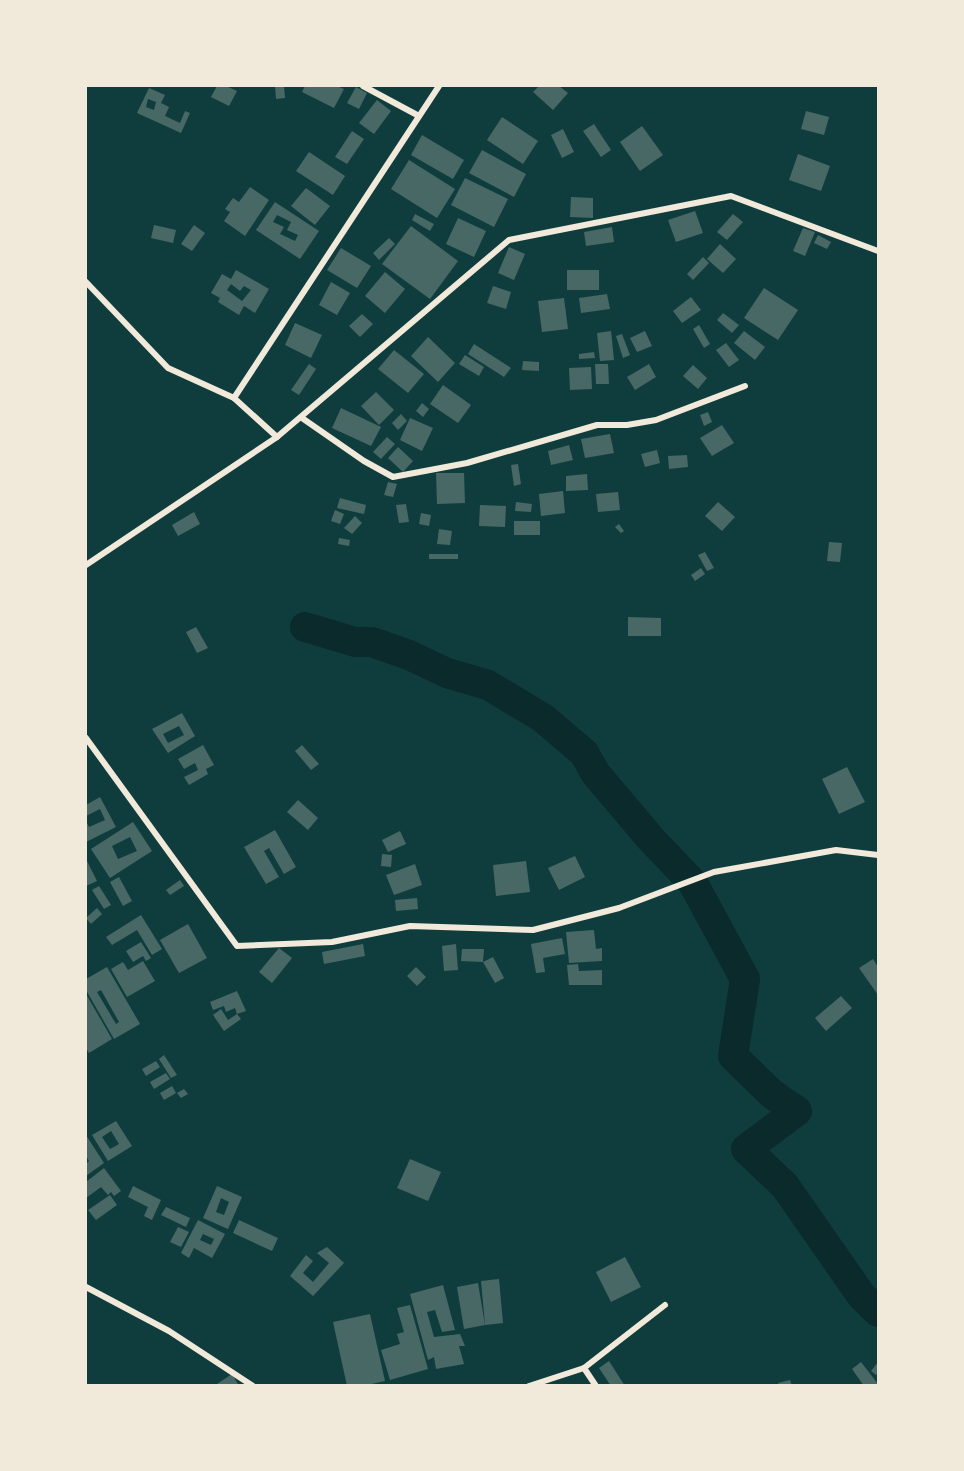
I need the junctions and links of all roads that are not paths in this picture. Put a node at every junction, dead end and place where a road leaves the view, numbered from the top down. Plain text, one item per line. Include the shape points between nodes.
1 (363, 86) edge
2 (439, 86) edge
3 (419, 116) junction
4 (879, 251) edge
5 (86, 282) edge
6 (745, 386) dead end
7 (234, 398) junction
8 (302, 418) junction
9 (278, 438) junction
10 (86, 565) edge
11 (86, 738) edge
12 (879, 855) edge
13 (86, 1287) edge
14 (665, 1305) dead end
15 (584, 1368) junction
16 (253, 1386) edge
17 (530, 1386) edge
18 (596, 1386) edge

1 - 3 street
2 - 3 street
3 - 7 street
4 - 8 street via 731,196 509,240
5 - 7 street via 168,368
6 - 8 street via 656,420 597,425 467,463 393,477
7 - 9 street
8 - 9 street
9 - 10 street
11 - 12 street via 237,946 332,942 410,926 533,930 619,908 714,872 836,850
13 - 16 street via 169,1331
14 - 15 street
15 - 17 street
15 - 18 street

